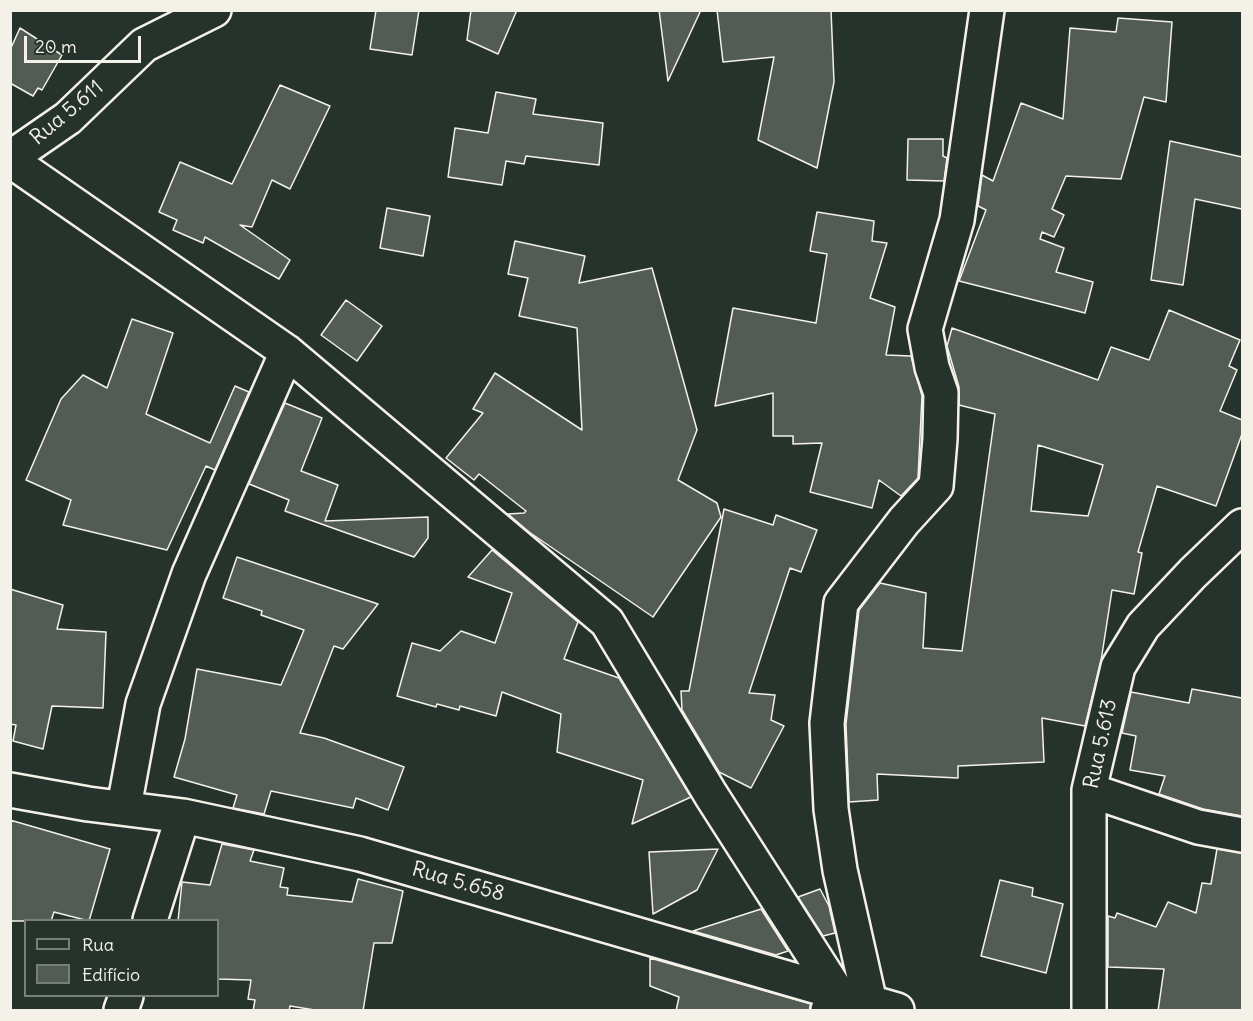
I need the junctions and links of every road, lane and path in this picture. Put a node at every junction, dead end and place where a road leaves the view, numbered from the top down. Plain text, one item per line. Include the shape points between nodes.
1 (214, 10) edge
2 (987, 10) edge
3 (10, 159) edge
4 (287, 351) junction
5 (1242, 526) edge
6 (10, 790) edge
7 (1089, 790) junction
8 (124, 807) junction
9 (183, 816) junction
10 (1242, 835) edge
11 (151, 919) edge
12 (832, 1001) edge
13 (884, 1007) edge
14 (1089, 1011) edge

1 - 3 street, Rua 5.611 via 144,45 68,118
2 - 13 street via 957,220 925,329 941,393 936,486 841,603 827,723 831,809 840,870
3 - 4 street
4 - 8 street via 185,585 143,704
4 - 12 street via 607,622
5 - 7 street, Rua 5.613 via 1143,626 1118,667
6 - 8 street, Rua 5.658
7 - 10 street via 1198,827
7 - 14 street, Rua 5.613
8 - 9 street, Rua 5.658
9 - 11 street
9 - 12 street, Rua 5.658 via 360,854
12 - 13 street, Rua 5.658

